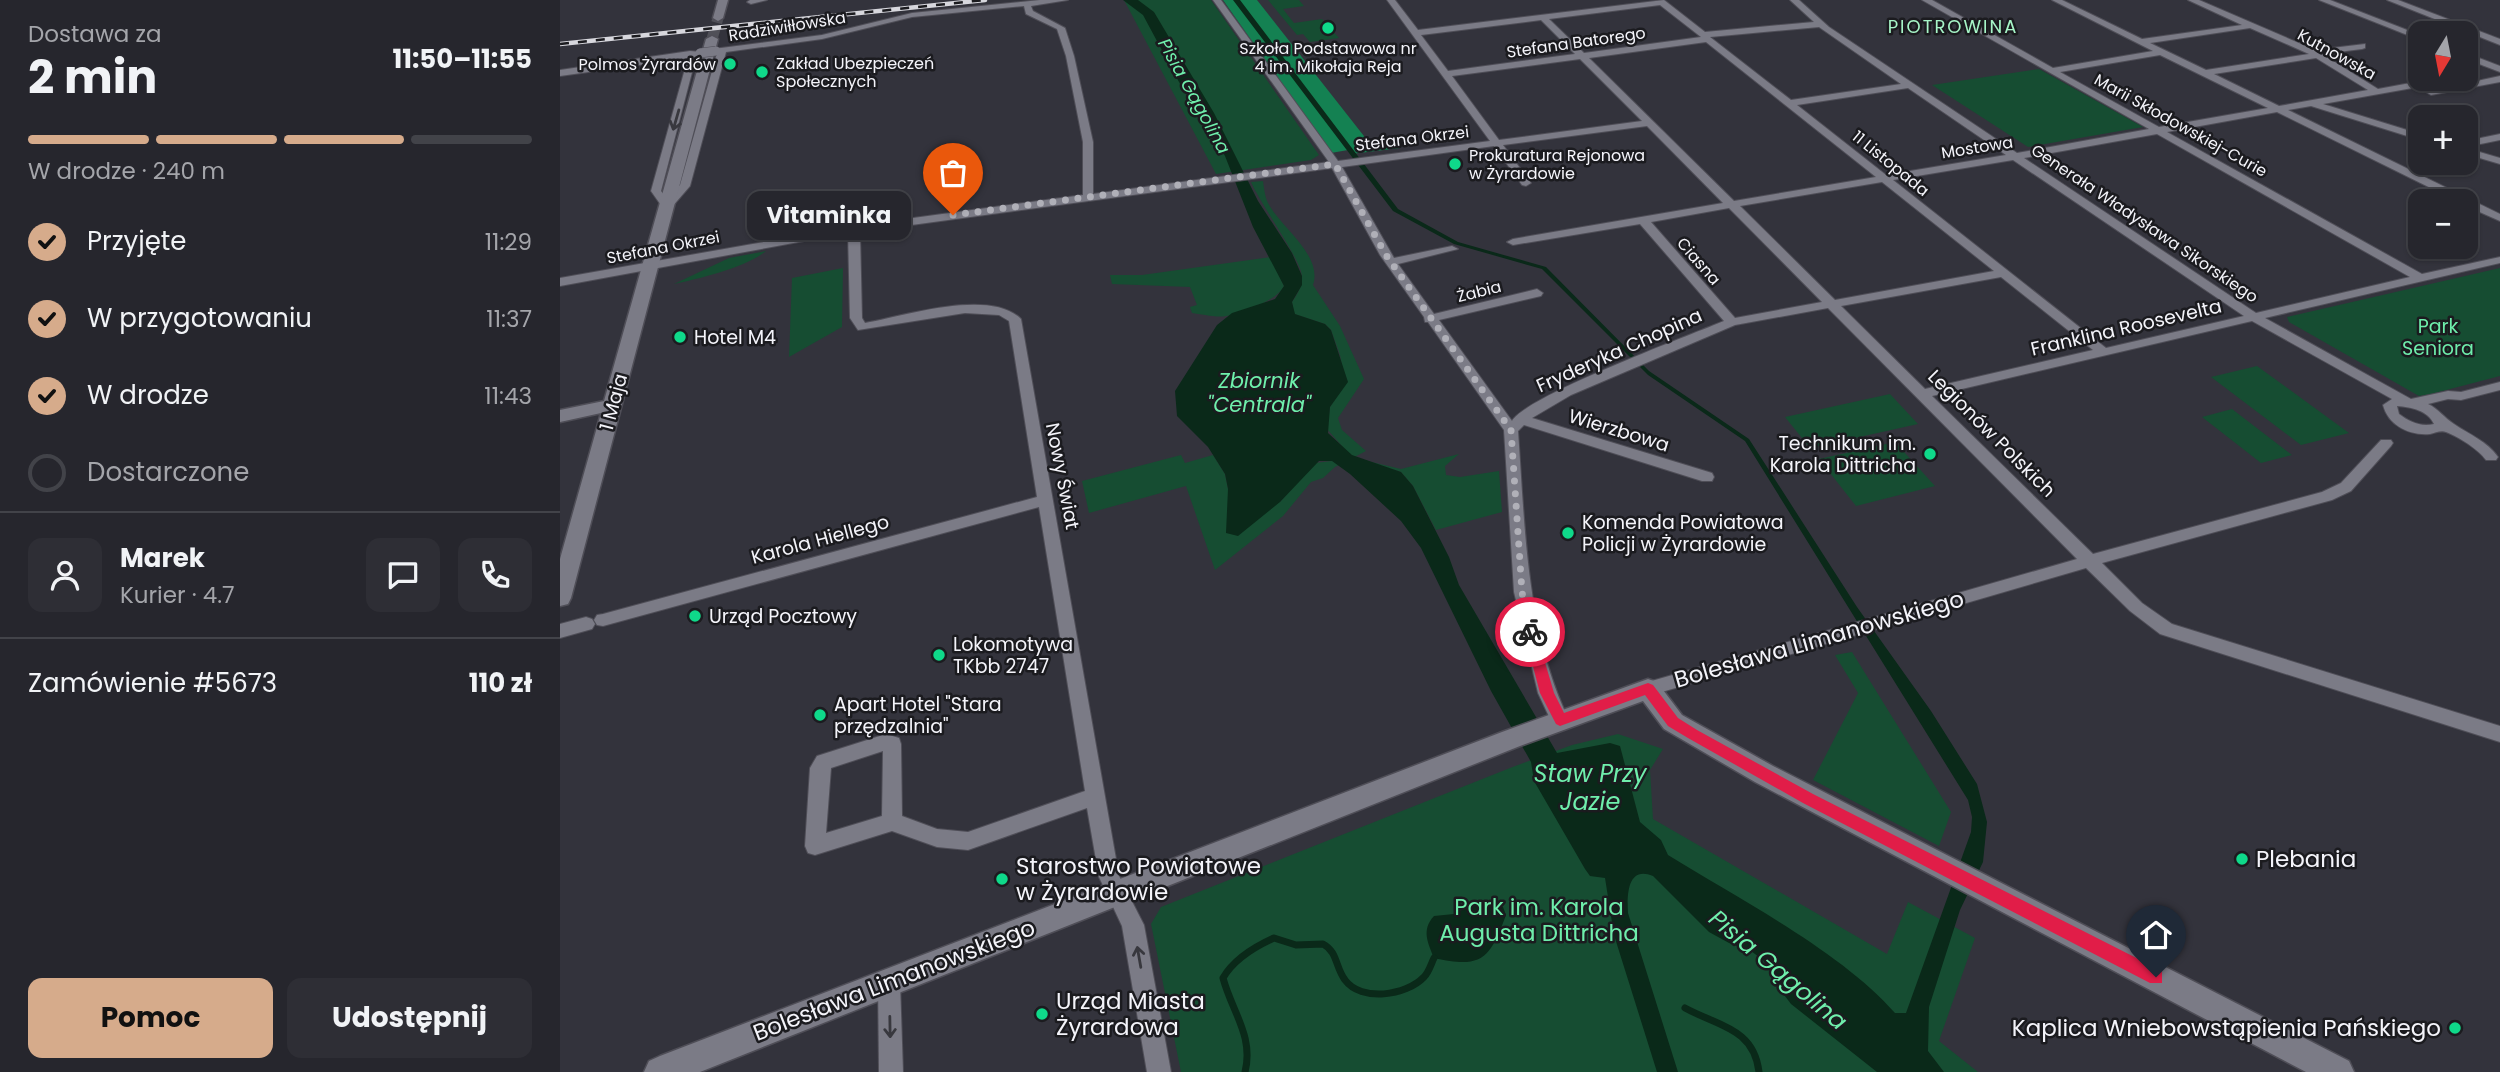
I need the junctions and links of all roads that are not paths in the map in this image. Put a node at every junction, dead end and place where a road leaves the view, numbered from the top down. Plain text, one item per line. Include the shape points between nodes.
1 (723, 0) edge
2 (764, 0) edge
3 (1064, 0) edge
4 (1217, 0) edge
5 (1391, 0) edge
6 (1814, 0) edge
7 (1926, 0) edge
8 (2056, 0) edge
9 (2192, 0) edge
10 (2323, 0) edge
11 (2390, 0) edge
12 (1660, 1) edge
13 (1796, 1) edge
14 (751, 2) edge
15 (1027, 4) junction
16 (718, 18) tunnel mouth
17 (1543, 18) junction
18 (1820, 24) junction
19 (2252, 26) junction
20 (1416, 33) junction
21 (2408, 33) edge
22 (1705, 37) junction
23 (2141, 42) junction
24 (2500, 42) edge
25 (2362, 46) dead end
26 (717, 47) junction
27 (2160, 52) junction
28 (695, 54) junction
29 (2315, 54) junction
30 (1581, 56) junction
31 (2478, 61) edge
32 (2500, 69) edge
33 (2051, 71) junction
34 (560, 73) edge
35 (2205, 73) junction
36 (2478, 73) edge
37 (1448, 74) junction
38 (2500, 79) edge
39 (1910, 85) junction
40 (2408, 85) edge
41 (2375, 91) junction
42 (2392, 99) junction
43 (1790, 103) junction
44 (2311, 103) junction
45 (2278, 110) junction
46 (2333, 110) junction
47 (1647, 123) junction
48 (2158, 131) junction
49 (2408, 133) edge
50 (2500, 137) edge
51 (2478, 142) edge
52 (1498, 143) junction
53 (2478, 155) edge
54 (2016, 156) junction
55 (2500, 161) edge
56 (1341, 163) junction
57 (1885, 178) junction
58 (1527, 183) dead end
59 (2440, 189) edge
60 (1088, 197) junction
61 (1733, 205) junction
62 (667, 206) junction
63 (2478, 207) edge
64 (2500, 218) edge
65 (1643, 220) junction
66 (854, 229) junction
67 (1513, 242) dead end
68 (1452, 249) dead end
69 (2500, 260) edge
70 (1391, 262) junction
71 (650, 265) junction
72 (2002, 273) junction
73 (2420, 278) junction
74 (560, 282) edge
75 (1537, 293) dead end
76 (1834, 306) junction
77 (2254, 317) junction
78 (1429, 319) junction
79 (1732, 322) junction
80 (2102, 351) junction
81 (2352, 373) junction
82 (2500, 386) edge
83 (1923, 394) junction
84 (2461, 396) junction
85 (2410, 402) junction
86 (612, 405) junction
87 (2391, 410) junction
88 (560, 416) edge
89 (2437, 422) junction
90 (1515, 425) junction
91 (2415, 428) junction
92 (2386, 443) junction
93 (2495, 459) edge
94 (1707, 477) dead end
95 (1047, 500) junction
96 (2089, 561) junction
97 (560, 598) edge
98 (560, 631) edge
99 (1648, 689) junction
100 (1555, 722) junction
101 (2500, 734) edge
102 (1094, 797) junction
103 (892, 822) junction
104 (1117, 893) junction
105 (889, 982) junction
106 (660, 1072) edge
107 (891, 1072) edge
108 (1159, 1072) edge
109 (2338, 1072) edge

1 - 16 street
2 - 14 street
3 - 15 street, Radziwiłłowska
4 - 56 street
5 - 20 street
6 - 13 street
7 - 33 street, Marii Skłodowskiej-Curie
8 - 23 street
9 - 19 street, Kutnowska
10 - 21 street
11 - 24 street
12 - 17 street
12 - 22 street, 11 Listopada
13 - 18 street, Generała Władysława Sikorskiego
15 - 26 street, Radziwiłłowska via 912,15 822,37
15 - 60 street via 1029,12 1061,28 1070,56 1088,142
17 - 20 street
17 - 30 street, Legionów Polskich
18 - 22 street
18 - 39 street, Generała Władysława Sikorskiego
19 - 23 street
19 - 29 street, Kutnowska
20 - 37 street
22 - 30 street, Stefana Batorego
22 - 43 street, 11 Listopada
23 - 27 street
25 - 29 street
26 - 28 street, Radziwiłłowska, bridge
26 - 62 street, 1 Maja
27 - 33 street
27 - 35 street
28 - 34 street, Radziwiłłowska
28 -> 62 street, 1 Maja via 656,191
29 - 35 street
29 - 41 street, Kutnowska
30 - 37 street, Stefana Batorego
30 - 47 street, Legionów Polskich
31 - 32 street
32 - 36 street
33 - 48 street, Marii Skłodowskiej-Curie
35 - 45 street
37 - 52 street
38 - 42 street
39 - 43 street
39 - 54 street, Generała Władysława Sikorskiego
40 - 41 street, Mostowa
41 - 42 street, Kutnowska
41 - 44 street, Mostowa
42 - 46 street
43 - 57 street, 11 Listopada
44 - 45 street, Mostowa
44 - 46 street
45 - 48 street, Mostowa
45 - 59 street
46 - 49 street
47 - 52 street, Stefana Okrzei
47 - 61 street, Legionów Polskich
48 - 54 street, Mostowa
48 - 73 street, Marii Skłodowskiej-Curie
50 - 51 street
52 - 56 street, Stefana Okrzei
52 - 58 street
53 - 55 street
54 - 57 street, Mostowa
54 - 77 street, Generała Władysława Sikorskiego
56 - 60 street, Stefana Okrzei
56 - 70 street
57 - 61 street, Mostowa
57 - 72 street, 11 Listopada
60 - 66 street, Stefana Okrzei
61 - 65 street, Mostowa
61 - 76 street, Legionów Polskich
62 - 71 street, 1 Maja
63 - 64 street
65 - 67 street, Mostowa
65 - 79 street, Ciasna
66 - 71 street, Stefana Okrzei
66 - 95 street, Nowy Świat via 856,318 862,327 959,309 1014,317
68 - 70 street
69 - 73 street, Franklina Roosevelta
70 - 78 street
71 - 74 street, Stefana Okrzei
71 - 86 street, 1 Maja
72 - 76 street, Fryderyka Chopina
72 - 80 street, 11 Listopada
73 - 77 street, Franklina Roosevelta
75 - 78 street, Żabia
76 - 79 street, Fryderyka Chopina
76 - 83 street, Legionów Polskich
77 - 80 street, Franklina Roosevelta
77 - 81 street, Generała Władysława Sikorskiego
78 - 90 street
79 - 90 street, Fryderyka Chopina via 1566,392
80 - 83 street, Franklina Roosevelta
81 - 85 street, Generała Władysława Sikorskiego
81 - 87 street, Generała Władysława Sikorskiego
82 - 84 street
83 - 96 street, Legionów Polskich
84 - 85 street
84 - 89 street via 2460,402 2442,408
85 - 87 street
85 - 89 street, Generała Władysława Sikorskiego
86 - 88 street
86 - 97 street, 1 Maja
87 - 91 street, Generała Władysława Sikorskiego
87 - 92 street, Bolesława Limanowskiego via 2392,423 2381,437
89 - 91 street
89 - 93 street, Generała Władysława Sikorskiego via 2476,453
90 - 94 street, Wierzbowa
90 - 100 street via 1522,592
91 - 92 street, Bolesława Limanowskiego via 2396,443
92 - 96 street, Bolesława Limanowskiego via 2346,487 2327,496
95 - 98 street, Karola Hiellego
95 - 102 street, Nowy Świat
96 - 99 street, Bolesława Limanowskiego
96 - 101 street, Legionów Polskich via 2166,629
99 - 100 street, Bolesława Limanowskiego
99 - 109 street via 1682,728 1808,798
100 - 104 street, Bolesława Limanowskiego
102 - 103 street via 968,841 937,838
102 - 104 street, Nowy Świat via 1109,877
103 - 103 street via 892,744 824,762 815,846
104 - 105 street, Bolesława Limanowskiego
108 -> 104 street, Nowy Świat via 1133,925
105 - 106 street, Bolesława Limanowskiego
105 -> 107 street

